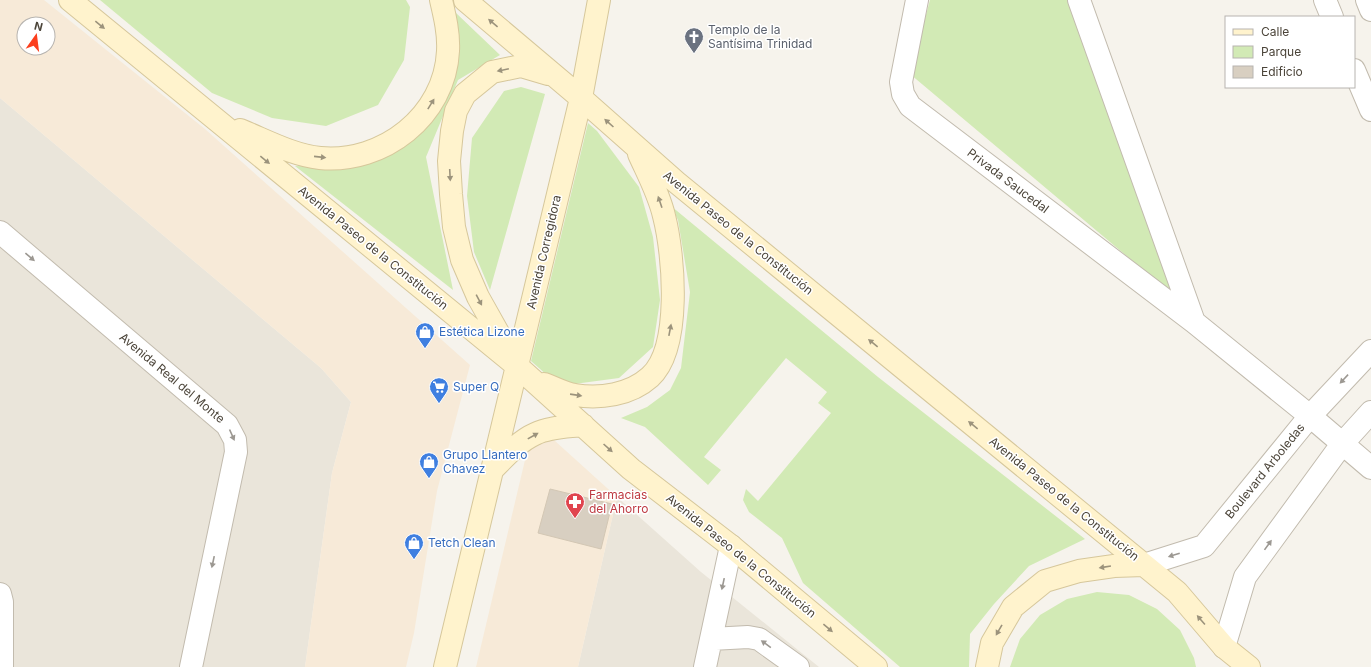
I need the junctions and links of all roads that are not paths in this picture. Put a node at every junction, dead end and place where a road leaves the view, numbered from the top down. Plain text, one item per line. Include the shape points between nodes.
1 (70, 0) edge
2 (441, 0) edge
3 (465, 0) edge
4 (599, 0) edge
5 (917, 0) edge
6 (1079, 0) edge
7 (1325, 0) edge
8 (1367, 0) edge
9 (1371, 10) edge
10 (1332, 16) edge
11 (1355, 72) edge
12 (555, 76) junction
13 (581, 98) junction
14 (1371, 110) edge
15 (218, 121) junction
16 (636, 148) junction
17 (0, 232) edge
18 (1194, 322) junction
19 (1371, 351) edge
20 (517, 366) junction
21 (1371, 412) edge
22 (1310, 416) junction
23 (583, 425) junction
24 (1342, 444) junction
25 (1371, 468) edge
26 (492, 470) junction
27 (731, 546) junction
28 (1144, 565) junction
29 (0, 594) edge
30 (711, 639) junction
31 (1223, 657) edge
32 (2, 667) edge
33 (191, 667) edge
34 (445, 667) edge
35 (705, 667) edge
36 (798, 667) edge
37 (876, 667) edge
38 (987, 667) edge
39 (1249, 667) edge

1 -> 15 street, Avenida Paseo de la Constitución
15 -> 2 street via 289,150 319,158 357,156 392,143 420,119 440,88 448,52 448,34
12 -> 3 street, Avenida Paseo de la Constitución
4 - 13 street, Avenida Corregidora
5 - 18 street, Privada Saucedal via 901,82 903,94 910,106
6 - 18 street
7 - 10 street
8 - 9 street
11 - 14 street
12 - 13 street, Avenida Paseo de la Constitución
12 -> 20 street via 522,66 492,72 465,94 456,111 452,131 449,161 451,194 454,227 462,260 478,297
16 -> 13 street, Avenida Paseo de la Constitución
13 - 20 street, Avenida Corregidora
15 -> 20 street, Avenida Paseo de la Constitución
20 -> 16 street via 543,383 574,395 599,396 612,395 639,385 660,365 665,354 674,300 670,242 657,192
28 -> 16 street, Avenida Paseo de la Constitución
17 -> 33 street, Avenida Real del Monte via 227,425 235,440 236,452
18 - 22 street, Privada Saucedal
19 -> 22 street, Boulevard Arboledas
20 - 23 street, Avenida Paseo de la Constitución
20 - 26 street, Avenida Corregidora
21 - 24 street
22 - 24 street, Privada Saucedal
22 -> 28 street, Boulevard Arboledas via 1204,546
26 -> 23 street via 511,450 534,434
23 -> 27 street, Avenida Paseo de la Constitución via 632,469
24 - 25 street, Privada Saucedal
31 -> 24 street via 1245,577
26 - 34 street, Avenida Corregidora
27 -> 30 street
27 -> 37 street, Avenida Paseo de la Constitución
31 -> 28 street, Avenida Paseo de la Constitución via 1177,592
28 -> 38 street via 1114,566 1045,581 1013,607 992,643
29 - 32 street
30 - 35 street
36 -> 30 street via 759,639
31 - 39 street, Avenida Paseo de la Constitución

